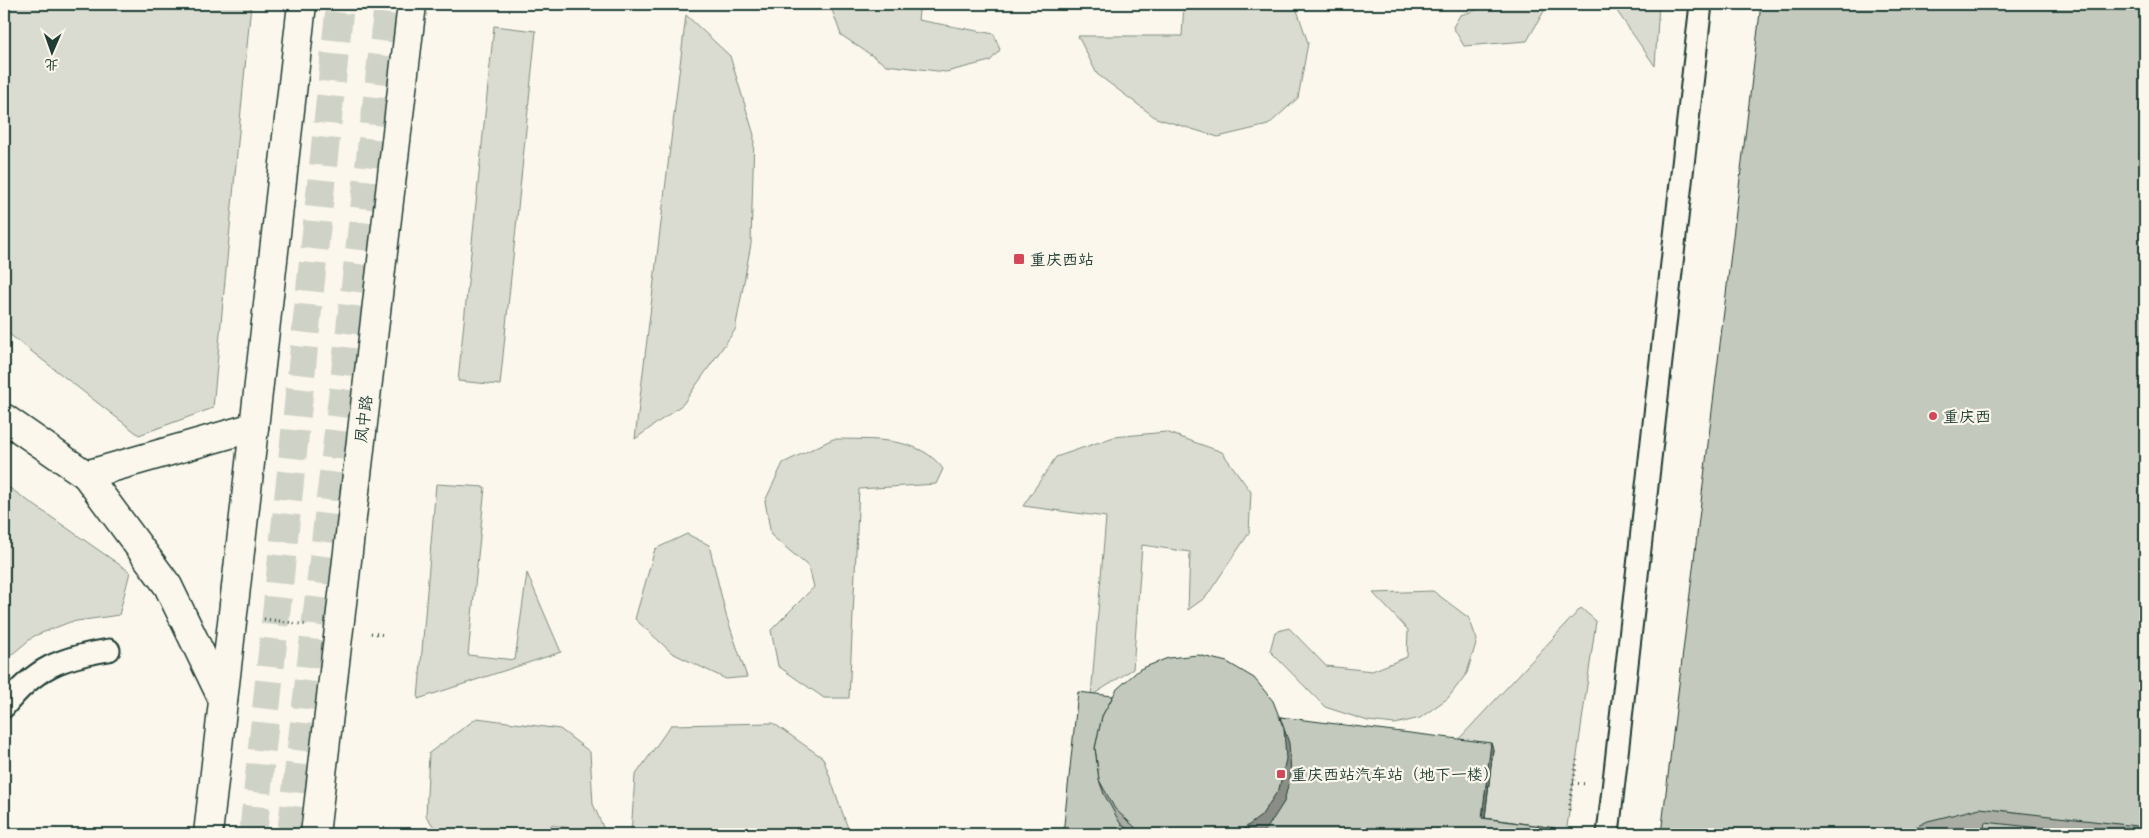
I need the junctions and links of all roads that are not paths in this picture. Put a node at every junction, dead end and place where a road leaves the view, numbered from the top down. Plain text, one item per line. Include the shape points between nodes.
1 (302, 4) edge
2 (412, 4) edge
3 (1701, 4) edge
4 (4, 418) edge
5 (254, 427) junction
6 (86, 475) junction
7 (110, 650) dead end
8 (223, 700) junction
9 (4, 707) edge
10 (208, 834) edge
11 (315, 834) edge
12 (1608, 834) edge

1 - 5 main road
2 - 11 main road, 凤中路
3 - 12 lane
4 - 6 main road
5 - 6 main road
5 - 8 main road
6 - 8 main road via 168,586
7 - 9 lane via 75,656 46,667 22,684
8 - 10 main road

